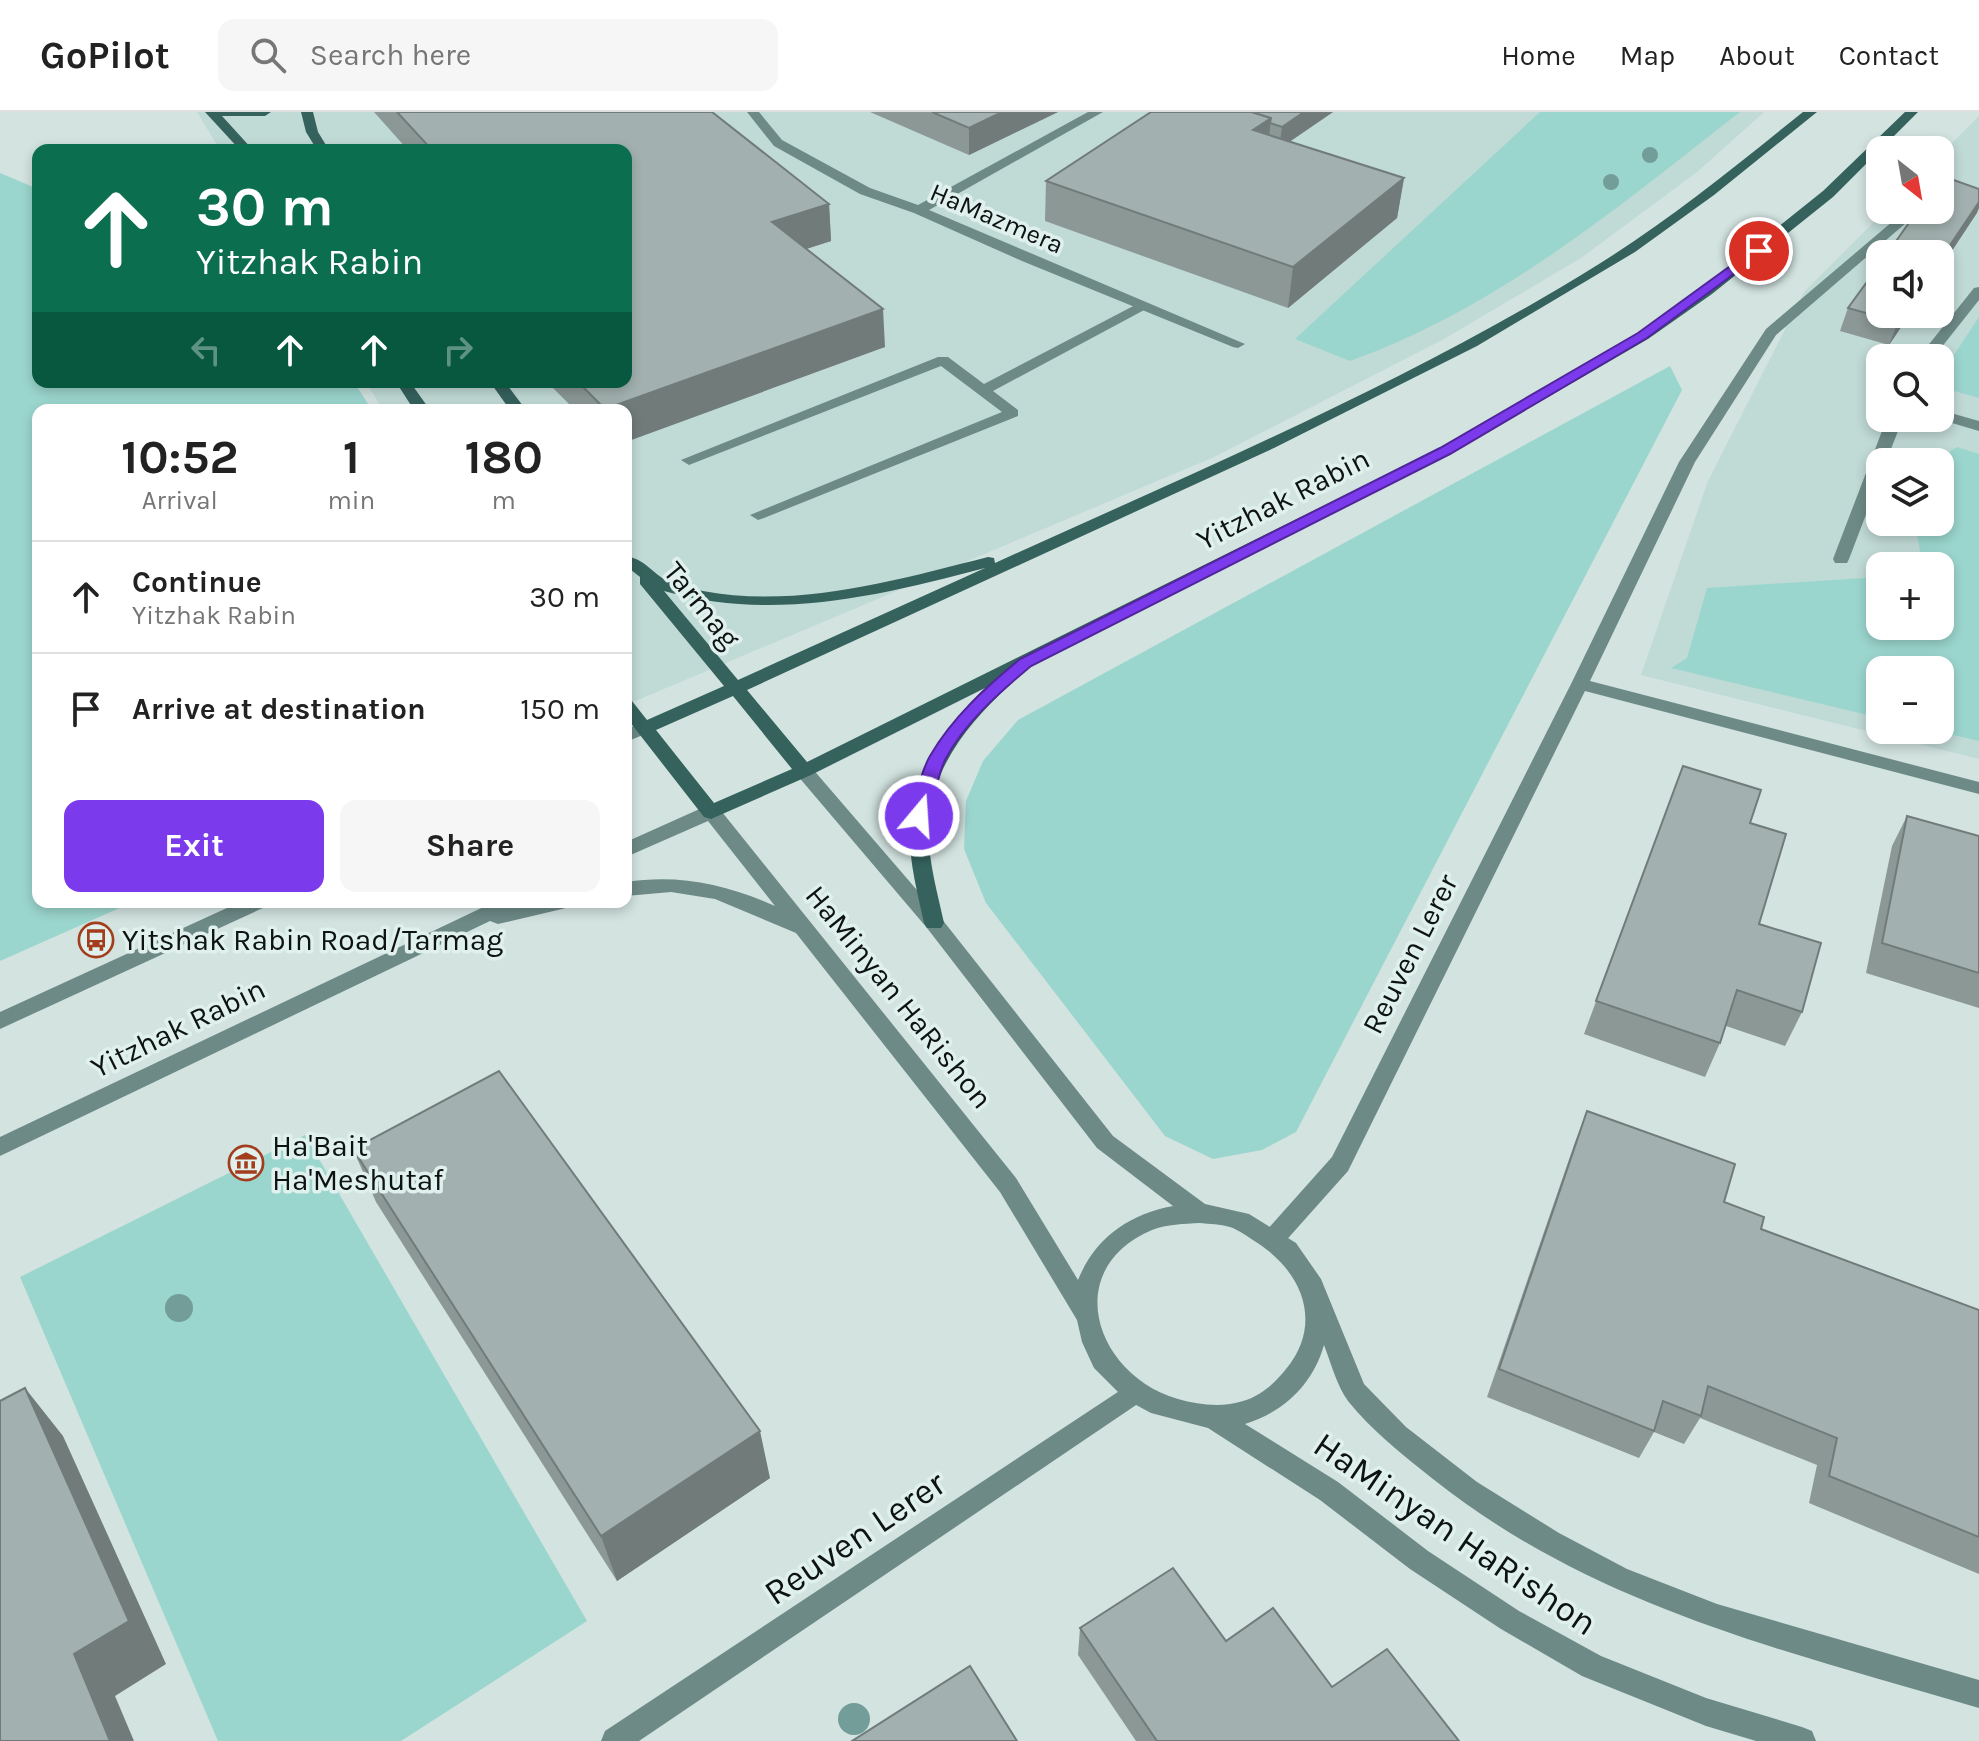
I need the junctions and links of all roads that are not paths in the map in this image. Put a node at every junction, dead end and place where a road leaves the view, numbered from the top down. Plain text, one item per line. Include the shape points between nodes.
1 (213, 112) edge
2 (265, 112) edge
3 (307, 112) edge
4 (753, 112) edge
5 (1097, 112) edge
6 (1811, 112) edge
7 (1912, 112) edge
8 (242, 144) edge
9 (319, 144) edge
10 (919, 210) junction
11 (1898, 224) edge
12 (1979, 291) edge
13 (1141, 306) junction
14 (1238, 344) dead end
15 (1936, 344) edge
16 (983, 390) junction
17 (1954, 419) edge
18 (1979, 426) edge
19 (1890, 432) edge
20 (689, 460) dead end
21 (758, 515) dead end
22 (1068, 536) junction
23 (1841, 559) dead end
24 (632, 561) edge
25 (632, 563) edge
26 (1025, 663) junction
27 (1580, 684) junction
28 (735, 689) junction
29 (632, 713) edge
30 (644, 728) junction
31 (632, 733) edge
32 (804, 771) junction
33 (1979, 788) edge
34 (711, 812) junction
35 (632, 847) edge
36 (632, 888) edge
37 (245, 908) edge
38 (499, 908) edge
39 (536, 908) edge
40 (934, 923) junction
41 (459, 926) junction
42 (805, 930) junction
43 (0, 1021) edge
44 (0, 1147) edge
45 (1200, 1213) junction
46 (1274, 1238) junction
47 (1317, 1299) junction
48 (1087, 1316) junction
49 (1133, 1393) junction
50 (1213, 1417) junction
51 (1979, 1694) edge
52 (615, 1741) edge
53 (1802, 1741) edge

1 - 2 main road
1 - 8 main road
3 - 9 main road
4 - 10 street, HaMazmera via 778,143 865,191
5 - 10 street
6 - 22 main road, Yitzhak Rabin via 1616,258 1524,312 1332,415
7 - 26 main road, Yitzhak Rabin via 1828,194 1643,336 1445,451
10 - 13 street, HaMazmera
11 - 27 street, Reuven Lerer via 1771,332 1687,462
12 - 15 street
13 - 14 street, HaMazmera
13 - 16 street
16 - 20 street via 943,360
16 - 21 street via 1013,413
17 - 18 street
19 - 23 street
22 - 24 main road via 923,580 778,601 696,594 663,585
22 - 28 main road, Yitzhak Rabin
25 - 28 main road, Tarmag
26 - 32 main road, Yitzhak Rabin
26 - 40 main road via 969,716 937,759 919,816 920,856
27 - 33 street
27 - 46 street, Reuven Lerer via 1340,1164
28 - 30 main road, Yitzhak Rabin
28 - 32 main road
29 - 30 main road
30 - 31 street, Yitzhak Rabin
30 - 34 main road, HaMinyan HaRishon
32 - 34 main road, Yitzhak Rabin
32 - 40 street
34 - 35 street, Yitzhak Rabin
34 - 42 street, HaMinyan HaRishon
36 - 42 street via 691,886 734,895
37 - 43 street
38 - 41 street, Yitzhak Rabin
39 - 41 street
40 - 45 street via 1105,1142
41 - 44 street, Yitzhak Rabin
42 - 48 street, HaMinyan HaRishon via 1008,1185
45 - 46 street via 1239,1220
45 - 48 street via 1162,1217 1134,1228 1107,1251 1089,1282
46 - 47 street via 1301,1265
47 - 50 street via 1319,1335 1306,1368 1281,1395 1254,1410
47 - 51 street, HaMinyan HaRishon via 1355,1391 1397,1435 1468,1491 1550,1542 1619,1579 1717,1617
48 - 49 street via 1097,1352
49 - 50 street via 1171,1412
49 - 52 street, Reuven Lerer
50 - 53 street, HaMinyan HaRishon via 1329,1491 1510,1620 1592,1666 1706,1712

